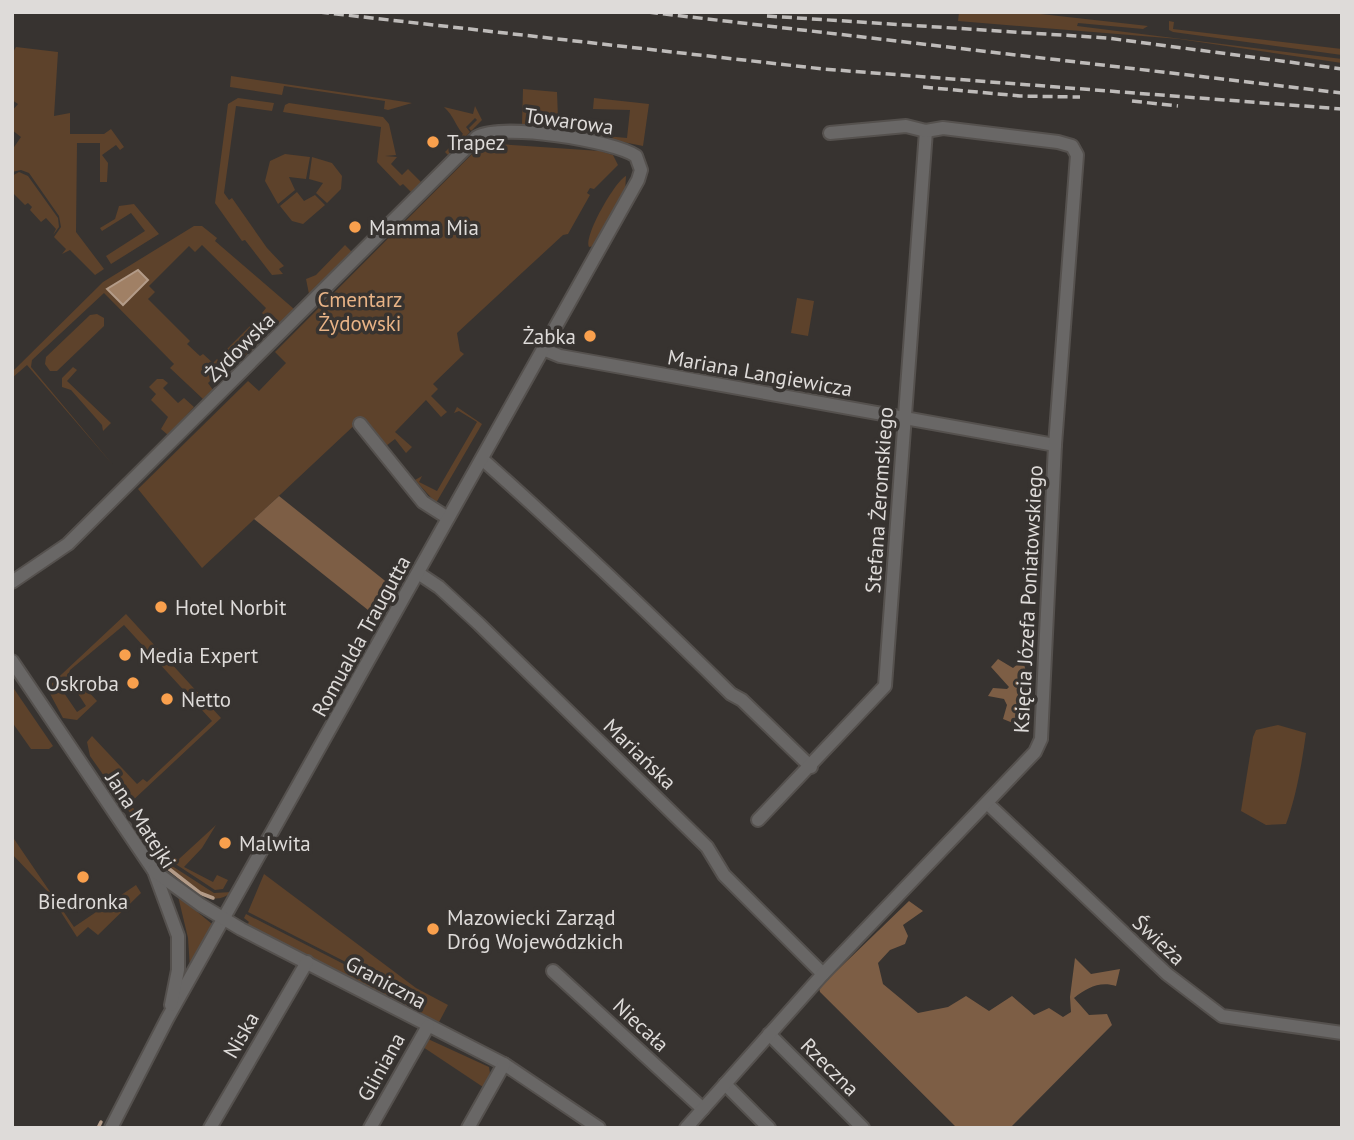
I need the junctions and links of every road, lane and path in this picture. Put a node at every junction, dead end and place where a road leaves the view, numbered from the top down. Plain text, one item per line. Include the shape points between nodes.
1 (926, 131) junction
2 (488, 133) joint
3 (830, 133) dead end
4 (639, 162) joint
5 (543, 349) junction
6 (904, 418) junction
7 (360, 424) dead end
8 (1055, 445) junction
9 (482, 459) junction
10 (448, 518) junction
11 (418, 573) junction
12 (12, 582) edge
13 (12, 661) edge
14 (811, 767) junction
15 (987, 803) junction
16 (758, 820) dead end
17 (154, 871) junction
18 (225, 919) junction
19 (307, 962) junction
20 (553, 971) dead end
21 (823, 974) junction
22 (167, 1019) junction
23 (428, 1026) junction
24 (1342, 1033) edge
25 (769, 1034) junction
26 (504, 1064) junction
27 (725, 1084) junction
28 (703, 1109) junction
29 (110, 1128) edge
30 (210, 1128) edge
31 (370, 1128) edge
32 (468, 1128) edge
33 (599, 1128) edge
34 (686, 1128) edge
35 (769, 1128) edge
36 (863, 1128) edge

1 - 3 street via 906,126
1 - 6 street, Stefana Żeromskiego
1 - 8 street, Księcia Józefa Poniatowskiego via 943,128 1072,146 1077,161
2 - 4 street, Towarowa via 602,144 626,150
2 - 12 street, Żydowska via 477,137 68,544
4 - 5 street, Romualda Traugutta via 638,180
5 - 6 street, Mariana Langiewicza via 560,356
5 - 9 street, Romualda Traugutta
6 - 8 street, Mariana Langiewicza
6 - 14 street, Stefana Żeromskiego via 886,686
7 - 10 street via 424,502
8 - 15 street, Księcia Józefa Poniatowskiego via 1041,738 1035,752
9 - 10 street, Romualda Traugutta
9 - 14 street
10 - 11 street, Romualda Traugutta
11 - 18 street, Romualda Traugutta
11 - 21 street, Mariańska via 479,624 707,847 724,876
13 - 17 street, Jana Matejki
14 - 16 street, Stefana Żeromskiego
15 - 21 street, Księcia Józefa Poniatowskiego
15 - 24 street, Świeża via 1167,974 1222,1016
17 - 18 street, Graniczna
17 - 22 street, Jana Matejki via 178,936 178,970
18 - 19 street, Graniczna
18 - 22 street, Romualda Traugutta
19 - 23 street, Graniczna
19 - 30 street, Niska
20 - 28 street, Niecała
21 - 25 street, Księcia Józefa Poniatowskiego
22 - 29 street, Romualda Traugutta
23 - 26 street, Graniczna
23 - 31 street, Gliniana
25 - 27 street, Księcia Józefa Poniatowskiego
25 - 36 street, Rzeczna
26 - 32 street
26 - 33 street, Graniczna
27 - 28 street, Księcia Józefa Poniatowskiego
27 - 35 street
28 - 34 street, Księcia Józefa Poniatowskiego

